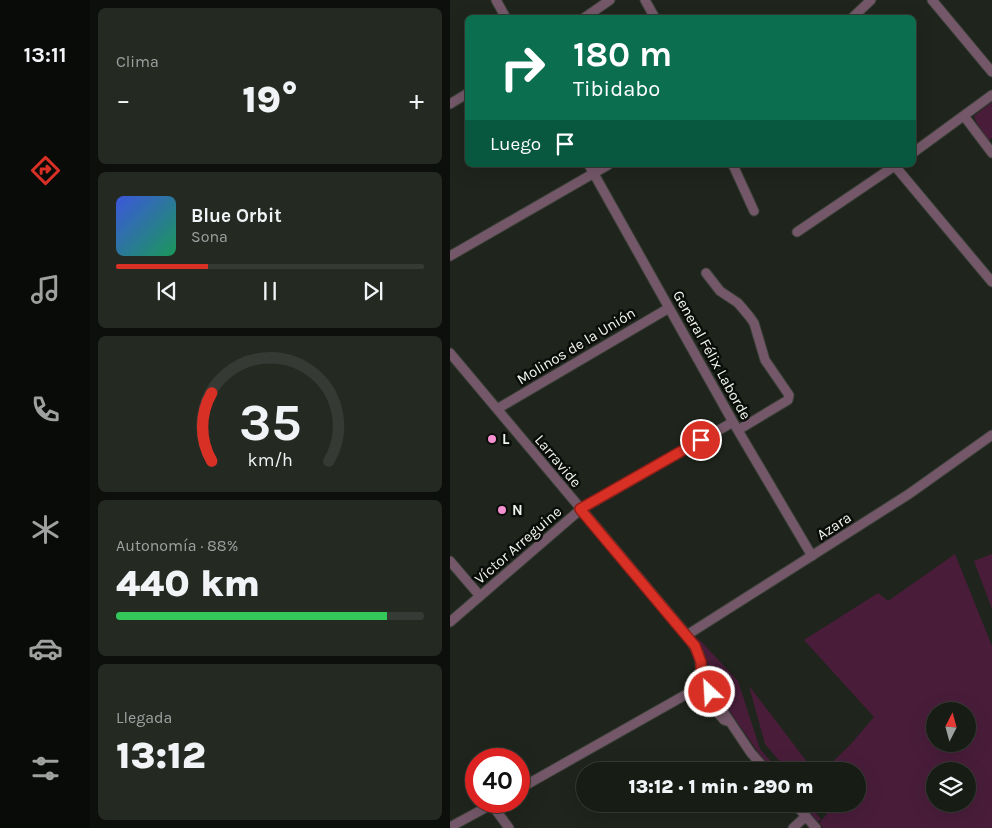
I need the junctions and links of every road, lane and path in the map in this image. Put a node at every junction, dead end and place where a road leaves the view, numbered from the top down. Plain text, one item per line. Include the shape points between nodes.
1 (496, 0) edge
2 (610, 0) edge
3 (645, 0) edge
4 (871, 0) edge
5 (932, 0) edge
6 (504, 15) edge
7 (588, 15) edge
8 (653, 15) edge
9 (855, 15) edge
10 (992, 72) edge
11 (465, 95) edge
12 (992, 95) edge
13 (450, 104) edge
14 (964, 116) junction
15 (916, 151) edge
16 (992, 153) edge
17 (590, 167) edge
18 (605, 167) edge
19 (733, 167) edge
20 (892, 167) edge
21 (897, 167) edge
22 (594, 174) junction
23 (754, 211) dead end
24 (797, 232) dead end
25 (450, 256) edge
26 (706, 273) dead end
27 (992, 282) edge
28 (669, 308) junction
29 (450, 353) edge
30 (497, 409) junction
31 (736, 426) junction
32 (992, 435) edge
33 (580, 509) junction
34 (812, 556) junction
35 (450, 561) edge
36 (480, 596) junction
37 (450, 622) edge
38 (687, 635) junction
39 (701, 686) junction
40 (760, 762) edge
41 (530, 783) edge
42 (802, 812) edge
43 (476, 813) edge
44 (501, 813) edge
45 (806, 816) junction
46 (450, 827) edge
47 (509, 828) edge
48 (793, 828) edge
49 (816, 828) edge

1 - 6 street
2 - 7 street
3 - 8 street
4 - 9 street
5 - 10 street
11 - 13 street
12 - 14 street
14 - 15 street
14 - 16 street
17 - 22 street, General Félix Laborde
18 - 22 street
19 - 23 street
20 - 24 street
21 - 27 street
22 - 25 street
22 - 28 street, General Félix Laborde
26 - 31 street, Víctor Arreguine via 754,323 765,360 789,395 788,400
28 - 30 street, Molinos de la Unión
28 - 31 street, General Félix Laborde
29 - 30 street, Larravide
30 - 33 street, Larravide
31 - 33 street, Víctor Arreguine
31 - 34 street, General Félix Laborde
32 - 34 street, Azara via 925,484
33 - 36 street, Víctor Arreguine
33 - 38 street, Larravide
34 - 38 street, Azara
35 - 36 street
36 - 37 street, Víctor Arreguine
38 - 39 street, Larravide via 700,654
39 - 40 street, Larravide via 706,700 724,720 730,722
39 - 41 street
42 - 45 street
43 - 46 street
44 - 47 street
45 - 48 street
45 - 49 street

